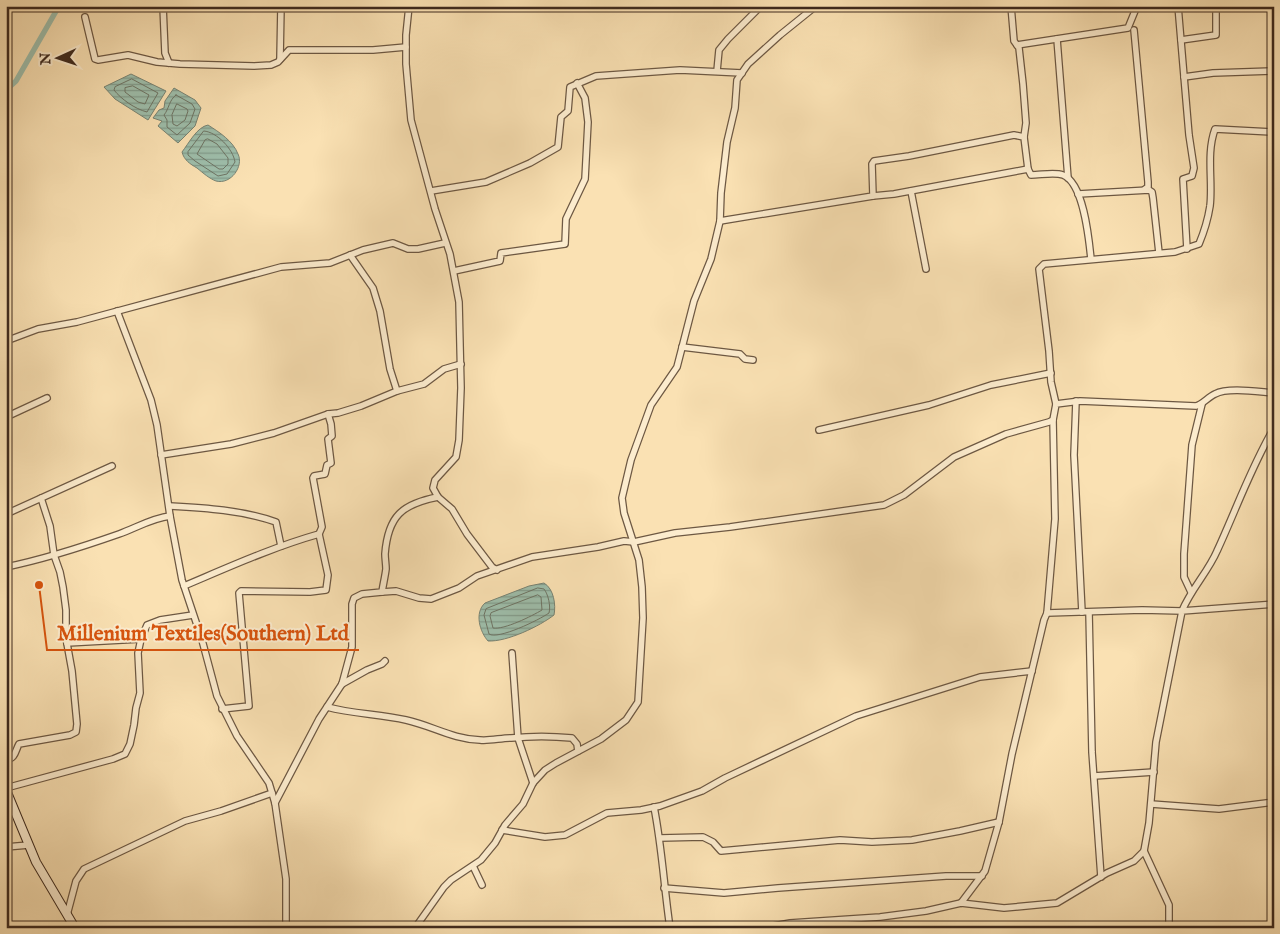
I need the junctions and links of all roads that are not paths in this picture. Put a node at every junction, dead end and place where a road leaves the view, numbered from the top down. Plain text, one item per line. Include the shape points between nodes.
1 (163, 6) edge
2 (281, 6) edge
3 (409, 6) edge
4 (761, 6) edge
5 (816, 6) edge
6 (1011, 6) edge
7 (1137, 6) edge
8 (1178, 6) edge
9 (1216, 6) edge
10 (85, 17) dead end
11 (1134, 30) dead end
12 (1057, 38) junction
13 (1181, 40) junction
14 (1017, 45) junction
15 (406, 47) junction
16 (280, 60) junction
17 (169, 63) junction
18 (717, 71) junction
19 (1274, 72) edge
20 (742, 73) junction
21 (1184, 77) junction
22 (577, 83) junction
23 (1274, 132) edge
24 (1024, 137) junction
25 (1028, 169) junction
26 (1068, 178) junction
27 (1144, 189) junction
28 (431, 191) junction
29 (910, 191) junction
30 (1078, 194) junction
31 (873, 196) junction
32 (720, 221) junction
33 (445, 243) junction
34 (1187, 249) junction
35 (1159, 253) junction
36 (350, 256) junction
37 (1091, 259) junction
38 (926, 269) dead end
39 (454, 270) junction
40 (117, 311) junction
41 (6, 341) edge
42 (682, 347) junction
43 (753, 360) dead end
44 (461, 364) junction
45 (1050, 373) junction
46 (397, 391) junction
47 (1274, 393) edge
48 (47, 398) dead end
49 (1076, 401) junction
50 (1056, 404) junction
51 (1202, 404) junction
52 (328, 414) junction
53 (6, 417) edge
54 (1053, 420) junction
55 (1274, 428) edge
56 (819, 430) dead end
57 (161, 456) junction
58 (112, 466) dead end
59 (438, 497) junction
60 (41, 498) junction
61 (169, 506) junction
62 (6, 514) edge
63 (170, 516) junction
64 (320, 534) junction
65 (634, 542) junction
66 (281, 546) junction
67 (54, 555) junction
68 (6, 567) edge
69 (497, 570) junction
70 (184, 586) junction
71 (382, 592) junction
72 (1192, 592) junction
73 (1274, 604) edge
74 (1182, 611) junction
75 (1086, 612) junction
76 (1047, 613) junction
77 (192, 614) junction
78 (141, 639) junction
79 (67, 643) junction
80 (512, 653) dead end
81 (385, 661) dead end
82 (1032, 671) junction
83 (342, 684) junction
84 (327, 707) junction
85 (222, 709) junction
86 (518, 738) junction
87 (578, 751) junction
88 (6, 760) edge
89 (1154, 772) junction
90 (1094, 776) junction
91 (532, 782) junction
92 (6, 789) edge
93 (272, 793) junction
94 (1274, 802) edge
95 (274, 804) junction
96 (1151, 804) junction
97 (654, 807) junction
98 (999, 822) junction
99 (502, 830) junction
100 (660, 838) junction
101 (29, 845) junction
102 (6, 847) edge
103 (1144, 850) junction
104 (473, 866) junction
105 (982, 876) junction
106 (1100, 877) junction
107 (482, 886) dead end
108 (664, 888) junction
109 (961, 903) junction
110 (67, 915) junction
111 (75, 928) edge
112 (286, 928) edge
113 (415, 928) edge
114 (670, 928) edge
115 (762, 928) edge
116 (1169, 928) edge

1 - 17 street via 165,53
2 - 16 street
3 - 15 street
4 - 18 street via 719,50
5 - 20 street via 780,35
6 - 14 street
7 - 12 street via 1128,28
8 - 13 street
9 - 13 street via 1216,35
10 - 17 street via 95,59 128,55
11 - 27 street via 1148,182
12 - 14 street
12 - 26 street
13 - 21 street
14 - 24 street via 1026,114
15 - 16 street via 289,50
15 - 28 street via 412,120
16 - 17 street via 271,65 254,66
18 - 20 street
18 - 22 street via 680,70 596,76
19 - 21 street
20 - 32 street via 737,80 727,142
21 - 34 street via 1194,168 1192,176 1183,179
22 - 28 street via 570,87 568,111 561,117 558,147 530,164 486,182
22 - 39 street via 586,98 588,122 585,179 566,219 565,244 501,253 500,261
23 - 34 street via 1215,129 1210,142 1210,206 1199,244
24 - 25 street
24 - 31 street via 1014,135 874,161
25 - 26 street via 1031,175 1062,175
25 - 29 street
26 - 30 street
27 - 30 street
27 - 35 street via 1152,192 1154,198
28 - 33 street
29 - 31 street
29 - 38 street
30 - 37 street
31 - 32 street
32 - 42 street
33 - 36 street via 408,249 393,243
33 - 39 street
34 - 35 street
35 - 37 street
36 - 40 street via 330,263 264,271
36 - 46 street via 373,288
37 - 45 street via 1044,264 1039,269
39 - 44 street via 459,302
40 - 41 street via 38,329
40 - 57 street via 151,400
42 - 43 street via 740,354
42 - 65 street via 677,367 651,405 631,460 622,498
44 - 46 street via 444,369 424,384
44 - 59 street via 459,440 456,457 435,480 433,488
45 - 50 street
45 - 56 street
46 - 52 street via 361,406
47 - 51 street via 1217,393
48 - 53 street
49 - 50 street
49 - 51 street
49 - 75 street via 1074,455
50 - 54 street
51 - 72 street via 1192,445 1184,554 1184,577
52 - 57 street via 256,439
52 - 64 street via 333,431 328,439 332,463 327,465 324,474 313,478 322,527
54 - 65 street via 1006,434 954,457 904,495 884,505 676,533
54 - 76 street via 1055,519
55 - 72 street via 1245,485 1216,554
57 - 61 street
58 - 60 street
59 - 69 street via 452,509 467,534
59 - 71 street via 406,507 393,522 385,554
60 - 62 street
60 - 67 street via 50,526
61 - 63 street
61 - 66 street via 243,512 263,517 276,522
63 - 67 street
63 - 70 street
64 - 66 street
64 - 85 street via 328,576 326,590 238,593 249,706
65 - 69 street via 532,556
65 - 87 street via 639,560 643,618 638,702 626,720
66 - 70 street
67 - 68 street
67 - 79 street via 64,587
69 - 71 street via 431,598 396,591
70 - 77 street
71 - 83 street via 354,598 352,647
72 - 74 street
73 - 74 street
74 - 75 street
74 - 89 street via 1156,742
75 - 76 street
75 - 90 street
76 - 82 street
77 - 78 street via 147,625
77 - 85 street
78 - 79 street
78 - 92 street via 138,653 140,693 125,754
79 - 88 street via 76,732 55,739 19,744 16,754
80 - 86 street
81 - 83 street
82 - 97 street via 980,677 856,716 702,791
82 - 98 street
83 - 84 street
84 - 86 street via 404,720 469,739
84 - 95 street
85 - 93 street via 269,783
86 - 87 street via 572,738
86 - 91 street
87 - 91 street
89 - 90 street
89 - 96 street
90 - 106 street
91 - 99 street via 522,804
92 - 101 main road
93 - 95 street
93 - 110 street via 185,821 84,869 76,880
94 - 96 street via 1219,809
95 - 112 street via 286,879
96 - 103 street
97 - 99 street via 607,813 565,835 545,836
97 - 100 street
98 - 100 street via 912,840 840,840 721,851 703,837
98 - 105 street
99 - 104 street via 490,849
100 - 108 street
101 - 102 street
101 - 110 main road
103 - 106 street via 1134,861
103 - 116 street via 1169,905
104 - 107 street
104 - 113 street via 444,887
105 - 108 street via 724,893
105 - 109 street
106 - 109 street via 1057,903 1004,908
108 - 114 street
109 - 115 street via 898,915
110 - 111 main road

